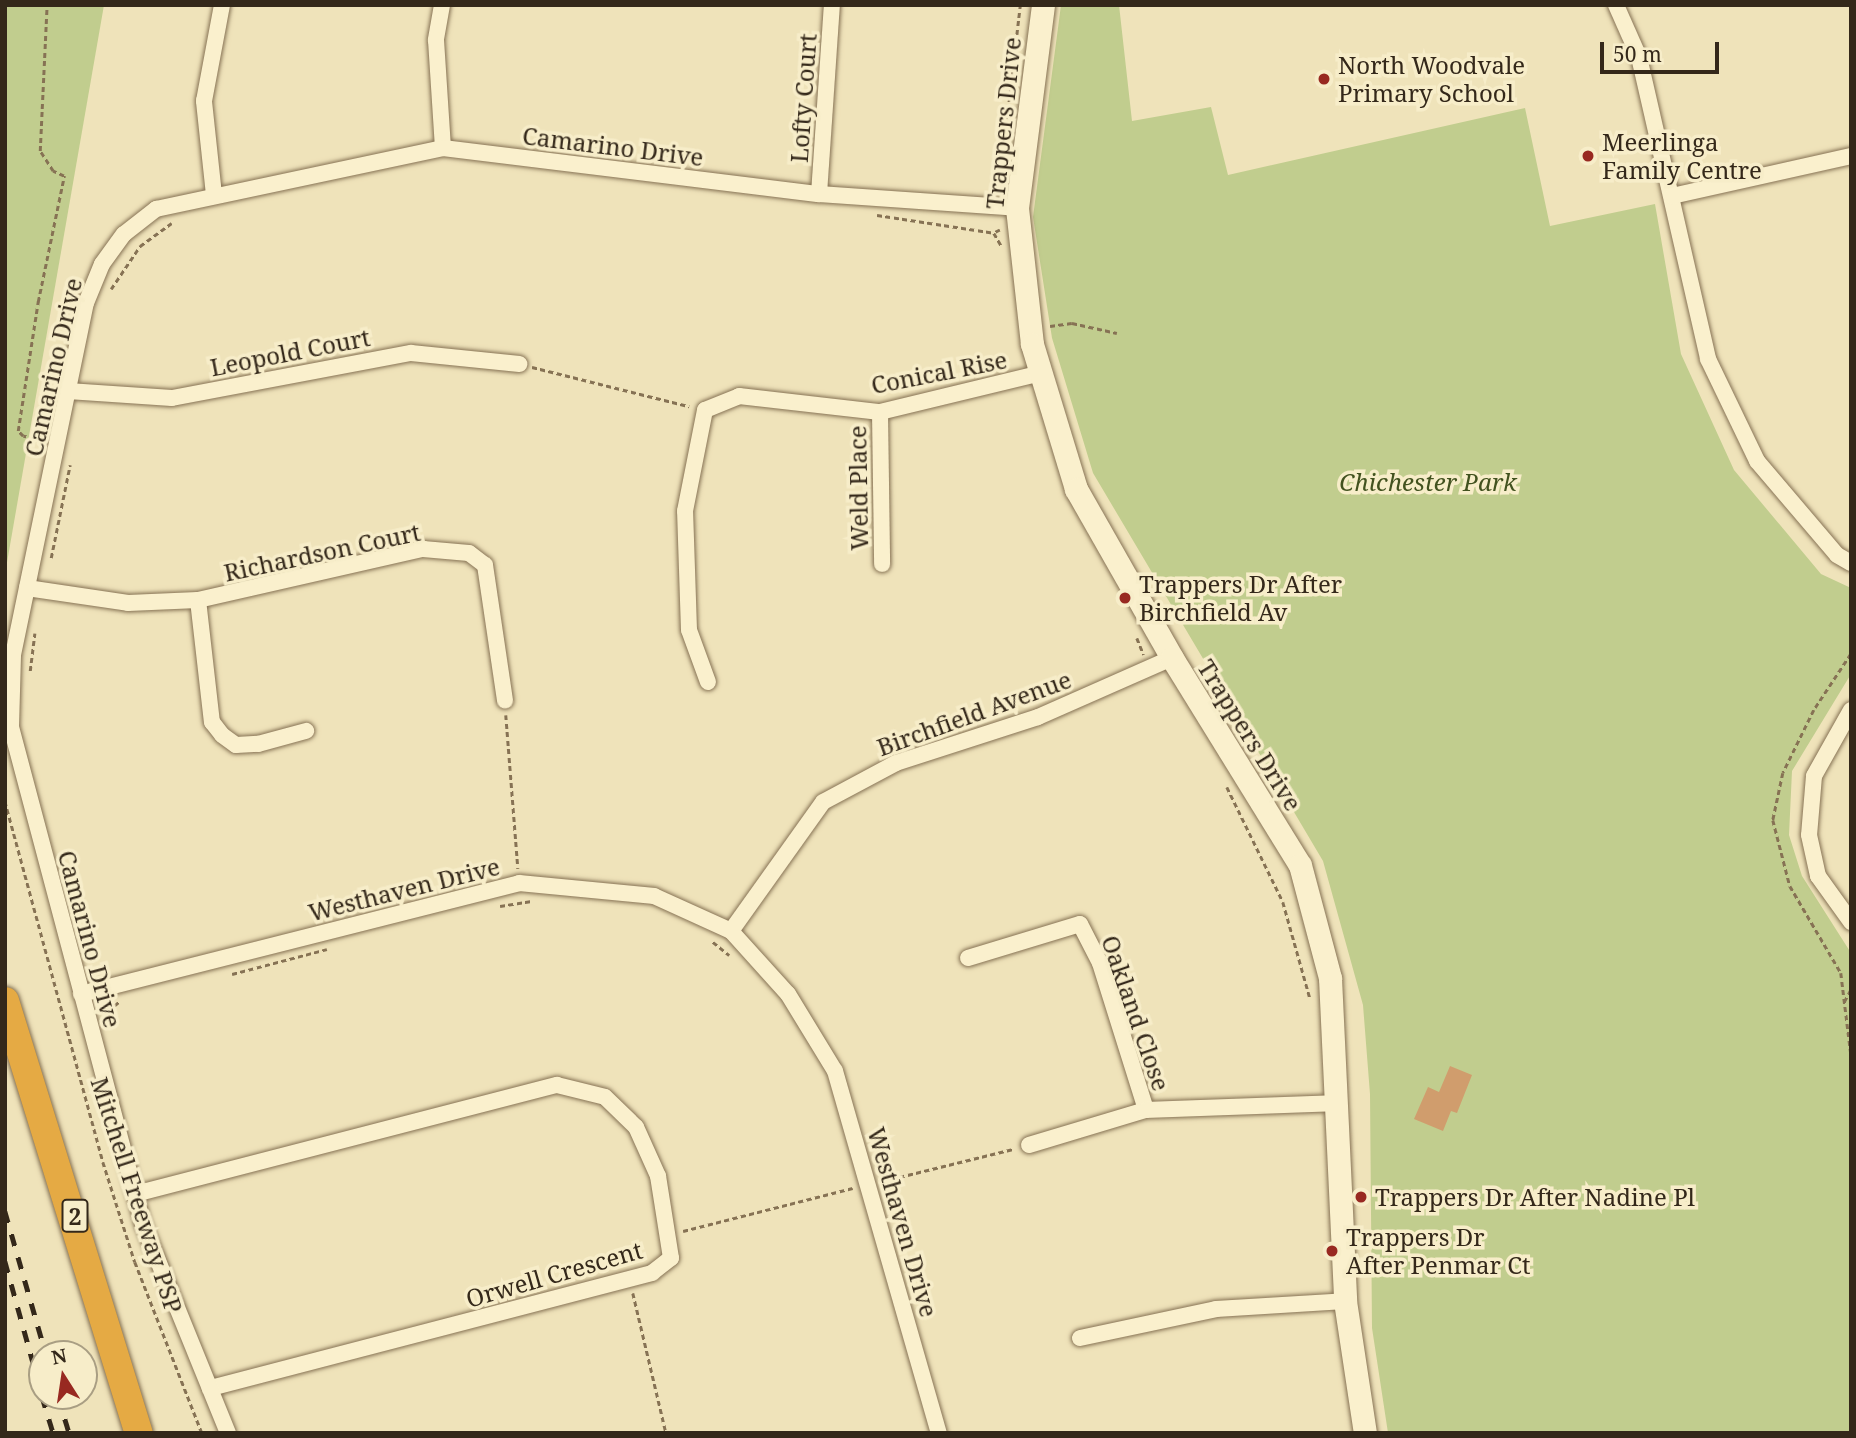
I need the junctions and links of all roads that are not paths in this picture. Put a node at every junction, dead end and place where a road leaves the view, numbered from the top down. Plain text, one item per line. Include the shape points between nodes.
1 (222, 5) edge
2 (442, 5) edge
3 (832, 5) edge
4 (1043, 5) edge
5 (1616, 5) edge
6 (443, 148) junction
7 (1851, 156) edge
8 (819, 194) junction
9 (214, 195) junction
10 (1672, 196) junction
11 (1008, 207) junction
12 (519, 363) road end
13 (1041, 373) junction
14 (68, 391) junction
15 (880, 412) junction
16 (882, 564) dead end
17 (1851, 564) edge
18 (34, 589) junction
19 (198, 600) junction
20 (1162, 662) junction
21 (708, 682) dead end
22 (505, 701) road end
23 (1851, 710) edge
24 (306, 731) dead end
25 (1851, 922) edge
26 (731, 931) junction
27 (968, 958) dead end
28 (81, 994) junction
29 (5, 1001) edge
30 (1339, 1102) junction
31 (1146, 1110) junction
32 (1029, 1145) road end
33 (135, 1194) junction
34 (1345, 1301) junction
35 (1080, 1338) dead end
36 (210, 1388) junction
37 (139, 1433) edge
38 (228, 1433) edge
39 (939, 1433) edge
40 (1365, 1433) edge

1 - 9 street via 204,102
2 - 6 street via 436,40
3 - 8 street, Lofty Court
4 - 11 main road, Trappers Drive
5 - 10 street via 1639,57
6 - 8 street, Camarino Drive
6 - 9 street, Camarino Drive
7 - 10 street
8 - 11 street, Camarino Drive
9 - 14 street, Camarino Drive via 156,209 124,234 102,264 86,303
10 - 17 street via 1708,359 1752,450 1837,555
11 - 13 main road, Trappers Drive
12 - 14 street, Leopold Court via 411,353 172,398
13 - 15 street, Conical Rise
13 - 20 main road, Trappers Drive via 1076,489
14 - 18 street, Camarino Drive
15 - 16 street, Weld Place
15 - 21 street, Conical Rise via 739,396 705,410 685,511 689,631
18 - 19 street, Richardson Court via 128,603
18 - 28 street, Camarino Drive via 12,667 11,727
19 - 22 street, Richardson Court via 423,549 469,553 485,565
19 - 24 street via 212,722 222,736 236,745 258,744
20 - 26 street, Birchfield Avenue via 1038,717 897,763 823,802
20 - 30 main road, Trappers Drive via 1300,865 1330,978
23 - 25 street via 1814,776 1809,835 1818,876
26 - 28 street, Westhaven Drive via 654,896 519,883
26 - 39 street, Westhaven Drive via 788,994 835,1071 863,1186
27 - 31 street, Oakland Close via 1080,924 1100,963
28 - 33 street, Camarino Drive
29 - 37 highway, 2 via 62,1172
30 - 31 street
30 - 34 main road, Trappers Drive
31 - 32 street
33 - 36 street, Camarino Drive via 157,1262
33 - 36 street, Orwell Crescent via 557,1085 605,1097 636,1128 658,1177 671,1258 652,1273
34 - 35 street via 1216,1309
34 - 40 main road, Trappers Drive
36 - 38 street, Camarino Drive

